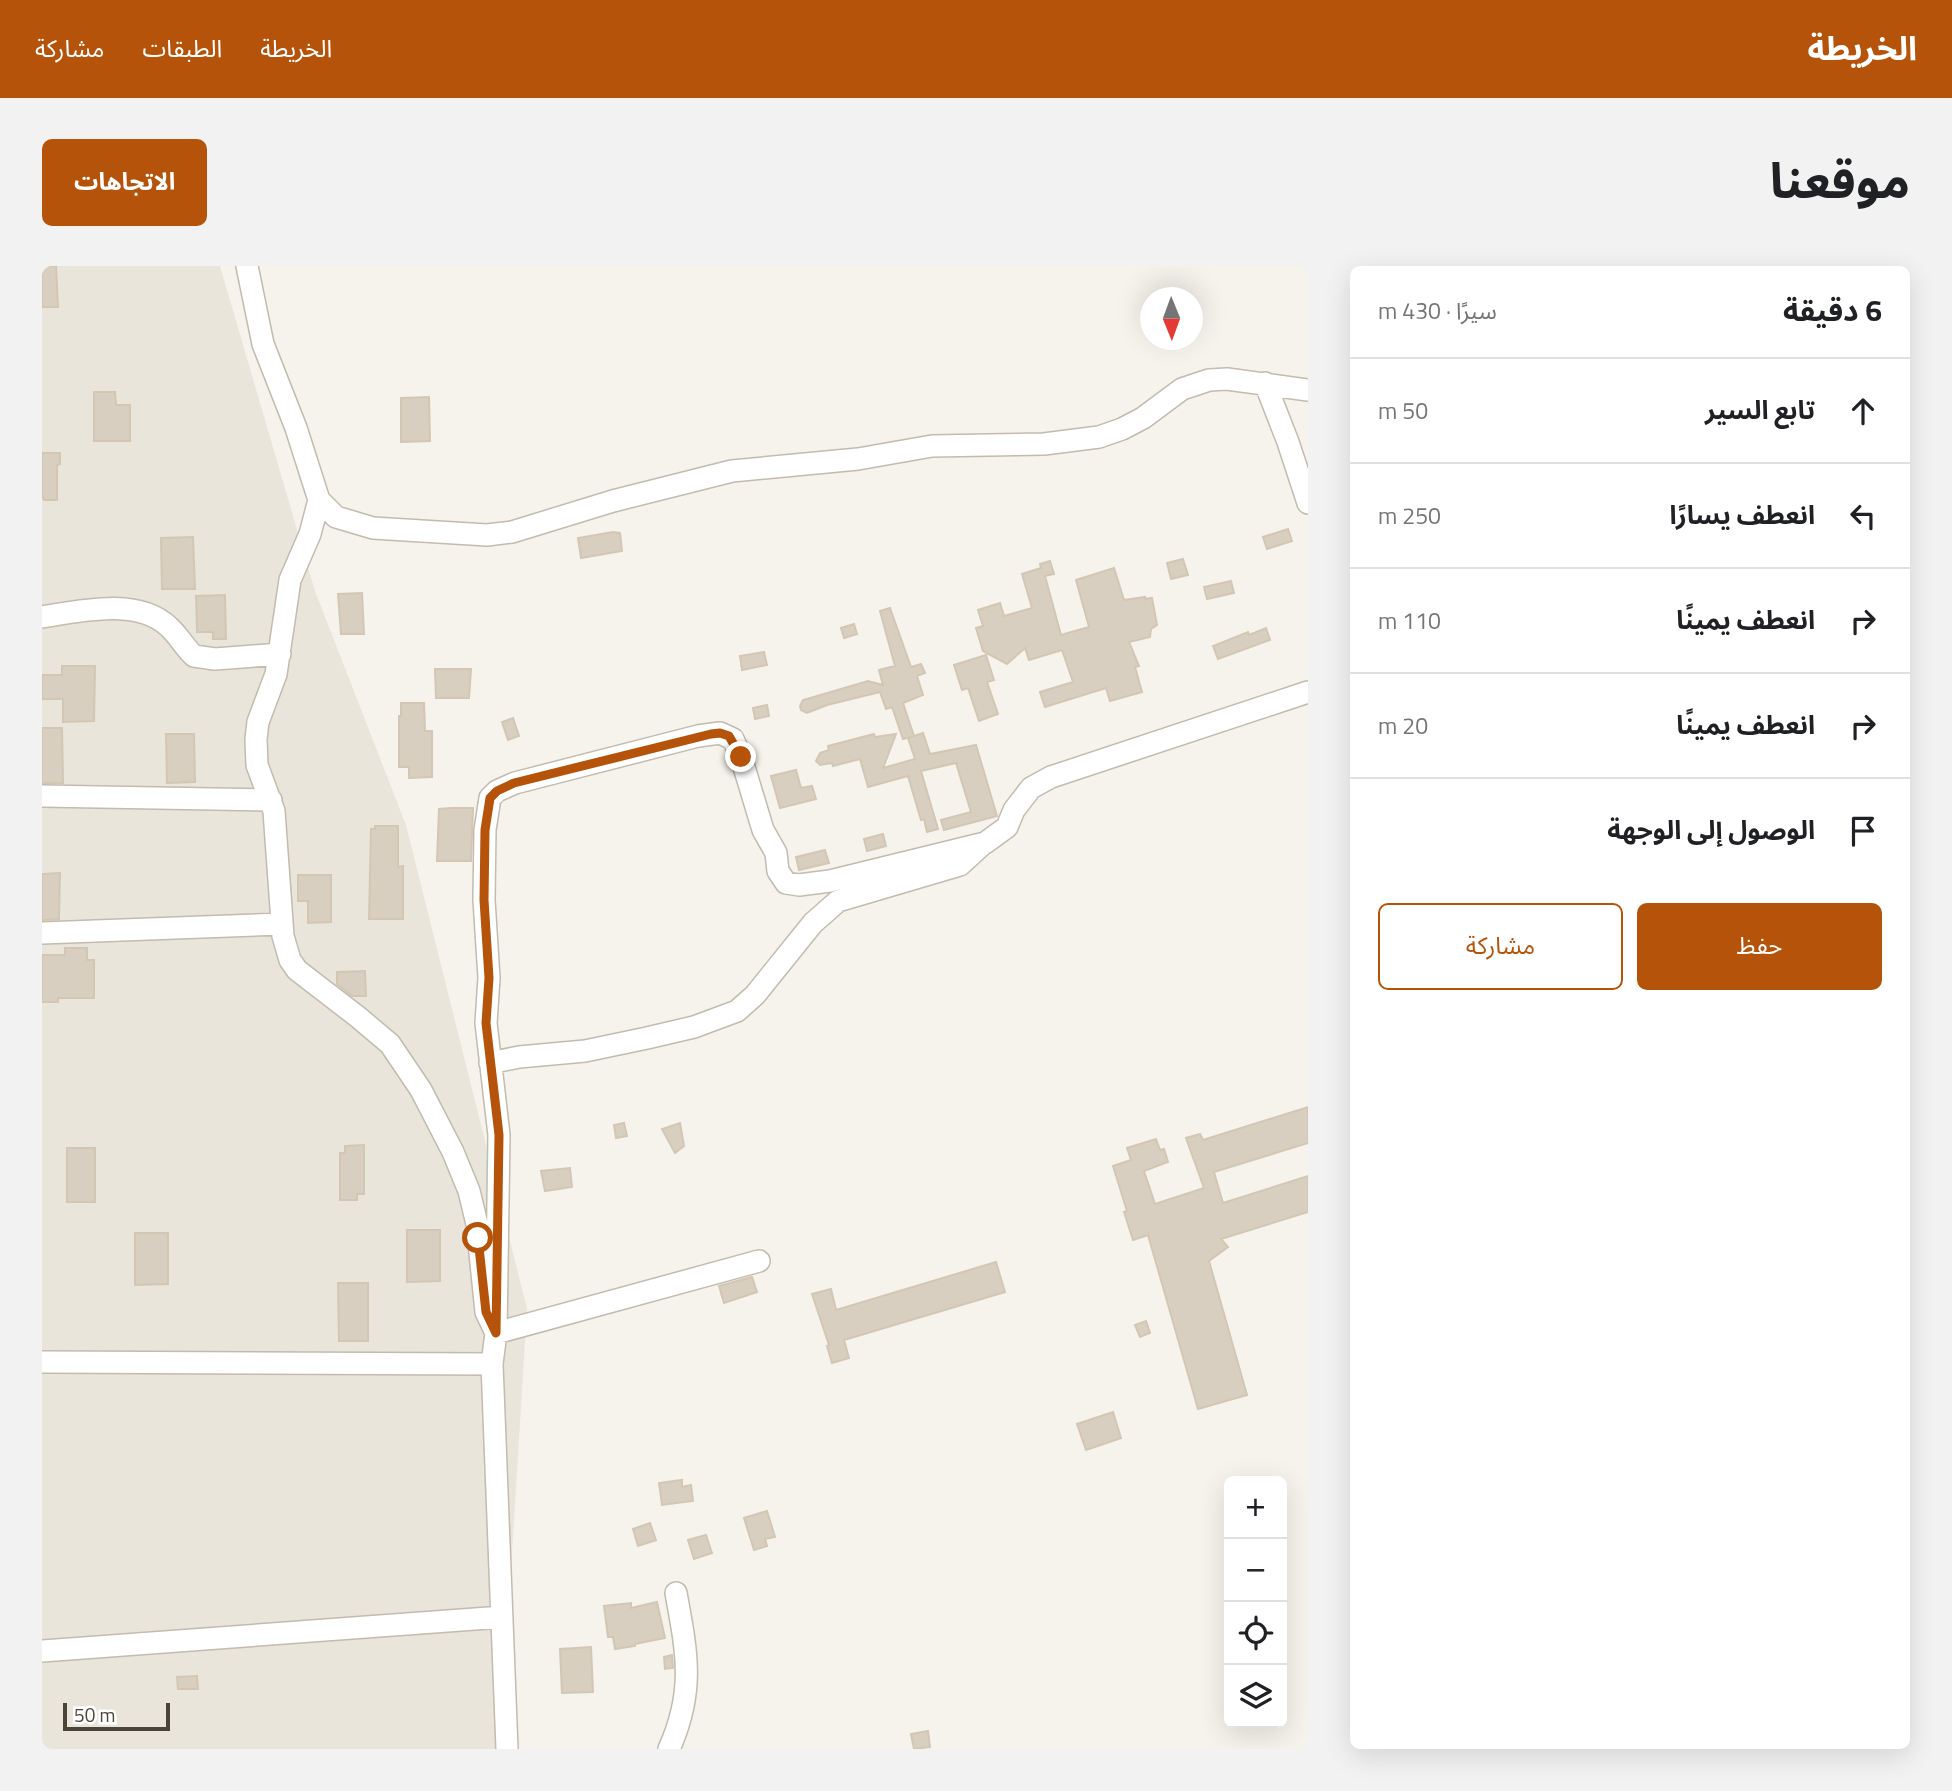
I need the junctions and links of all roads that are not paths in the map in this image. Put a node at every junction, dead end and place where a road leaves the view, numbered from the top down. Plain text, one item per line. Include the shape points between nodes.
1 (247, 266) edge
2 (1265, 383) junction
3 (1308, 390) edge
4 (319, 500) junction
5 (1308, 503) edge
6 (42, 617) edge
7 (280, 654) junction
8 (1308, 692) edge
9 (42, 796) edge
10 (271, 800) junction
11 (985, 843) junction
12 (281, 924) junction
13 (42, 933) edge
14 (490, 1063) junction
15 (759, 1261) dead end
16 (496, 1333) junction
17 (42, 1362) edge
18 (492, 1364) junction
19 (676, 1593) dead end
20 (502, 1617) junction
21 (42, 1651) edge
22 (680, 1723) junction
23 (507, 1749) edge
24 (669, 1749) edge
25 (687, 1749) edge

1 - 4 street via 262,344
2 - 3 street
2 - 4 street via 1227,379 1195,383 1143,418 1099,437 1044,444 932,446 858,459 732,471 512,532 487,535 373,528 336,517
2 - 5 street
4 - 7 street via 290,580
6 - 7 street via 92,610 139,612 169,626 194,656
7 - 10 street via 256,739 257,765
8 - 11 street via 1051,777 1031,788 1006,827
9 - 10 street
10 - 12 street
11 - 14 street via 960,864 838,901 813,923 737,1011 647,1038
11 - 14 street via 830,881 786,883 741,757 733,739 720,733 514,783 490,798 485,830
12 - 13 street
12 - 16 street via 286,950 297,970 390,1044 431,1110 469,1191 486,1312
14 - 16 street via 499,1135
15 - 16 street
16 - 18 street
17 - 18 street
18 - 20 street
19 - 22 street via 687,1653 687,1692
20 - 21 street
20 - 23 street
22 - 24 street
22 - 25 street

